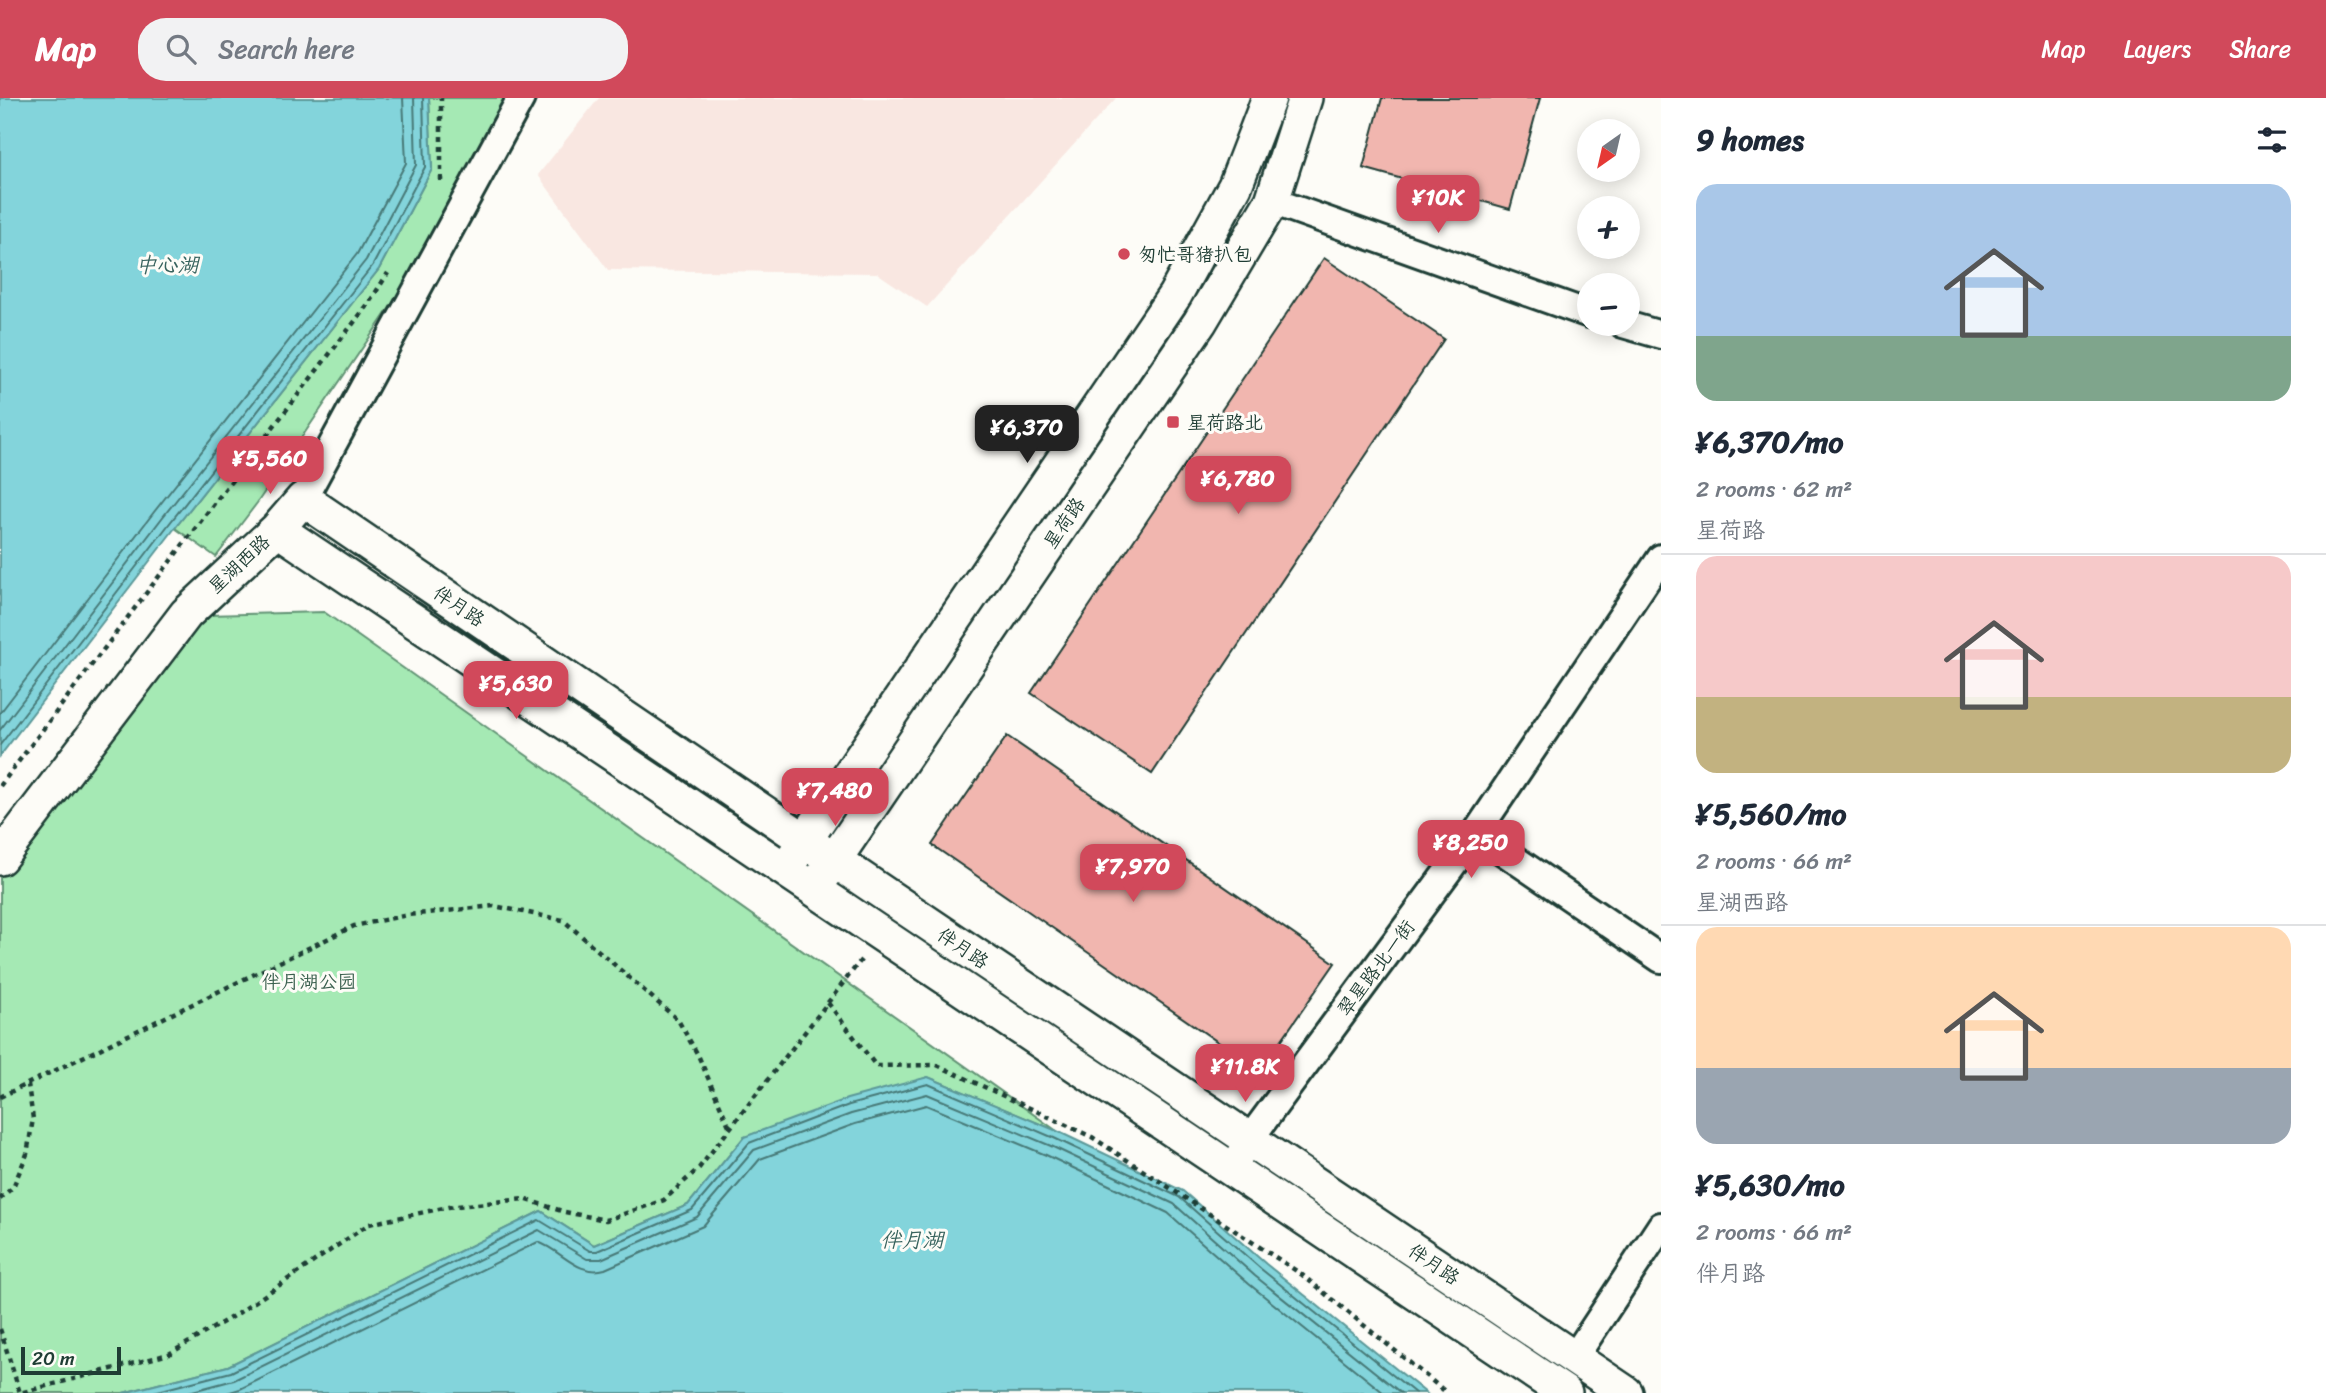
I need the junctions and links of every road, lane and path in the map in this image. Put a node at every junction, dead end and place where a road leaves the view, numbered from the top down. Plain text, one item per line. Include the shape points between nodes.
1 (441, 98) edge
2 (521, 98) edge
3 (1269, 98) edge
4 (1305, 98) edge
5 (441, 183) dead end
6 (1235, 187) junction
7 (1272, 201) junction
8 (390, 271) dead end
9 (1577, 310) edge
10 (1640, 329) edge
11 (1661, 335) edge
12 (303, 499) junction
13 (277, 529) junction
14 (1661, 558) edge
15 (0, 786) edge
16 (1476, 833) junction
17 (804, 840) junction
18 (0, 858) edge
19 (834, 860) junction
20 (786, 869) junction
21 (815, 889) junction
22 (882, 934) junction
23 (1661, 959) edge
24 (828, 1003) junction
25 (28, 1085) junction
26 (0, 1097) edge
27 (730, 1128) junction
28 (1249, 1140) junction
29 (1231, 1169) junction
30 (0, 1199) edge
31 (1661, 1226) edge
32 (0, 1329) edge
33 (1574, 1358) junction
34 (1447, 1393) edge
35 (1564, 1393) edge
36 (1626, 1393) edge

1 - 5 path
2 - 12 street, 星湖西路
3 - 6 street, 星荷路
4 - 7 street, 星荷路
6 - 7 street
6 - 17 street, 星荷路 via 1175,295
7 - 9 street
7 - 19 street, 星荷路 via 1200,322
8 - 15 path
10 - 11 street
12 - 13 street, 星湖西路
12 - 17 street, 伴月路
13 - 18 street, 星湖西路 via 186,614
13 - 20 street, 伴月路
14 - 16 street, 翠星路北一街
16 - 23 street
16 - 28 street, 翠星路北一街
17 - 19 street, 伴月路
17 - 20 street, 星荷路
19 - 21 street, 星荷路
19 - 28 street, 伴月路
20 - 21 street, 伴月路
21 - 22 street, 伴月路
22 - 24 path
22 - 29 street, 伴月路
24 - 27 path
24 - 34 path via 876,1066 937,1065 1092,1137 1301,1274
25 - 26 path
25 - 27 path via 354,926 494,906 563,920 678,1020
25 - 30 path via 33,1119 27,1154 13,1187
27 - 32 path via 699,1168 664,1200 606,1220 524,1199 448,1207 369,1224 169,1354 20,1393
28 - 29 street, 翠星路北一街
28 - 33 street, 伴月路
29 - 35 street, 伴月路
31 - 33 street
33 - 36 street, 伴月路

